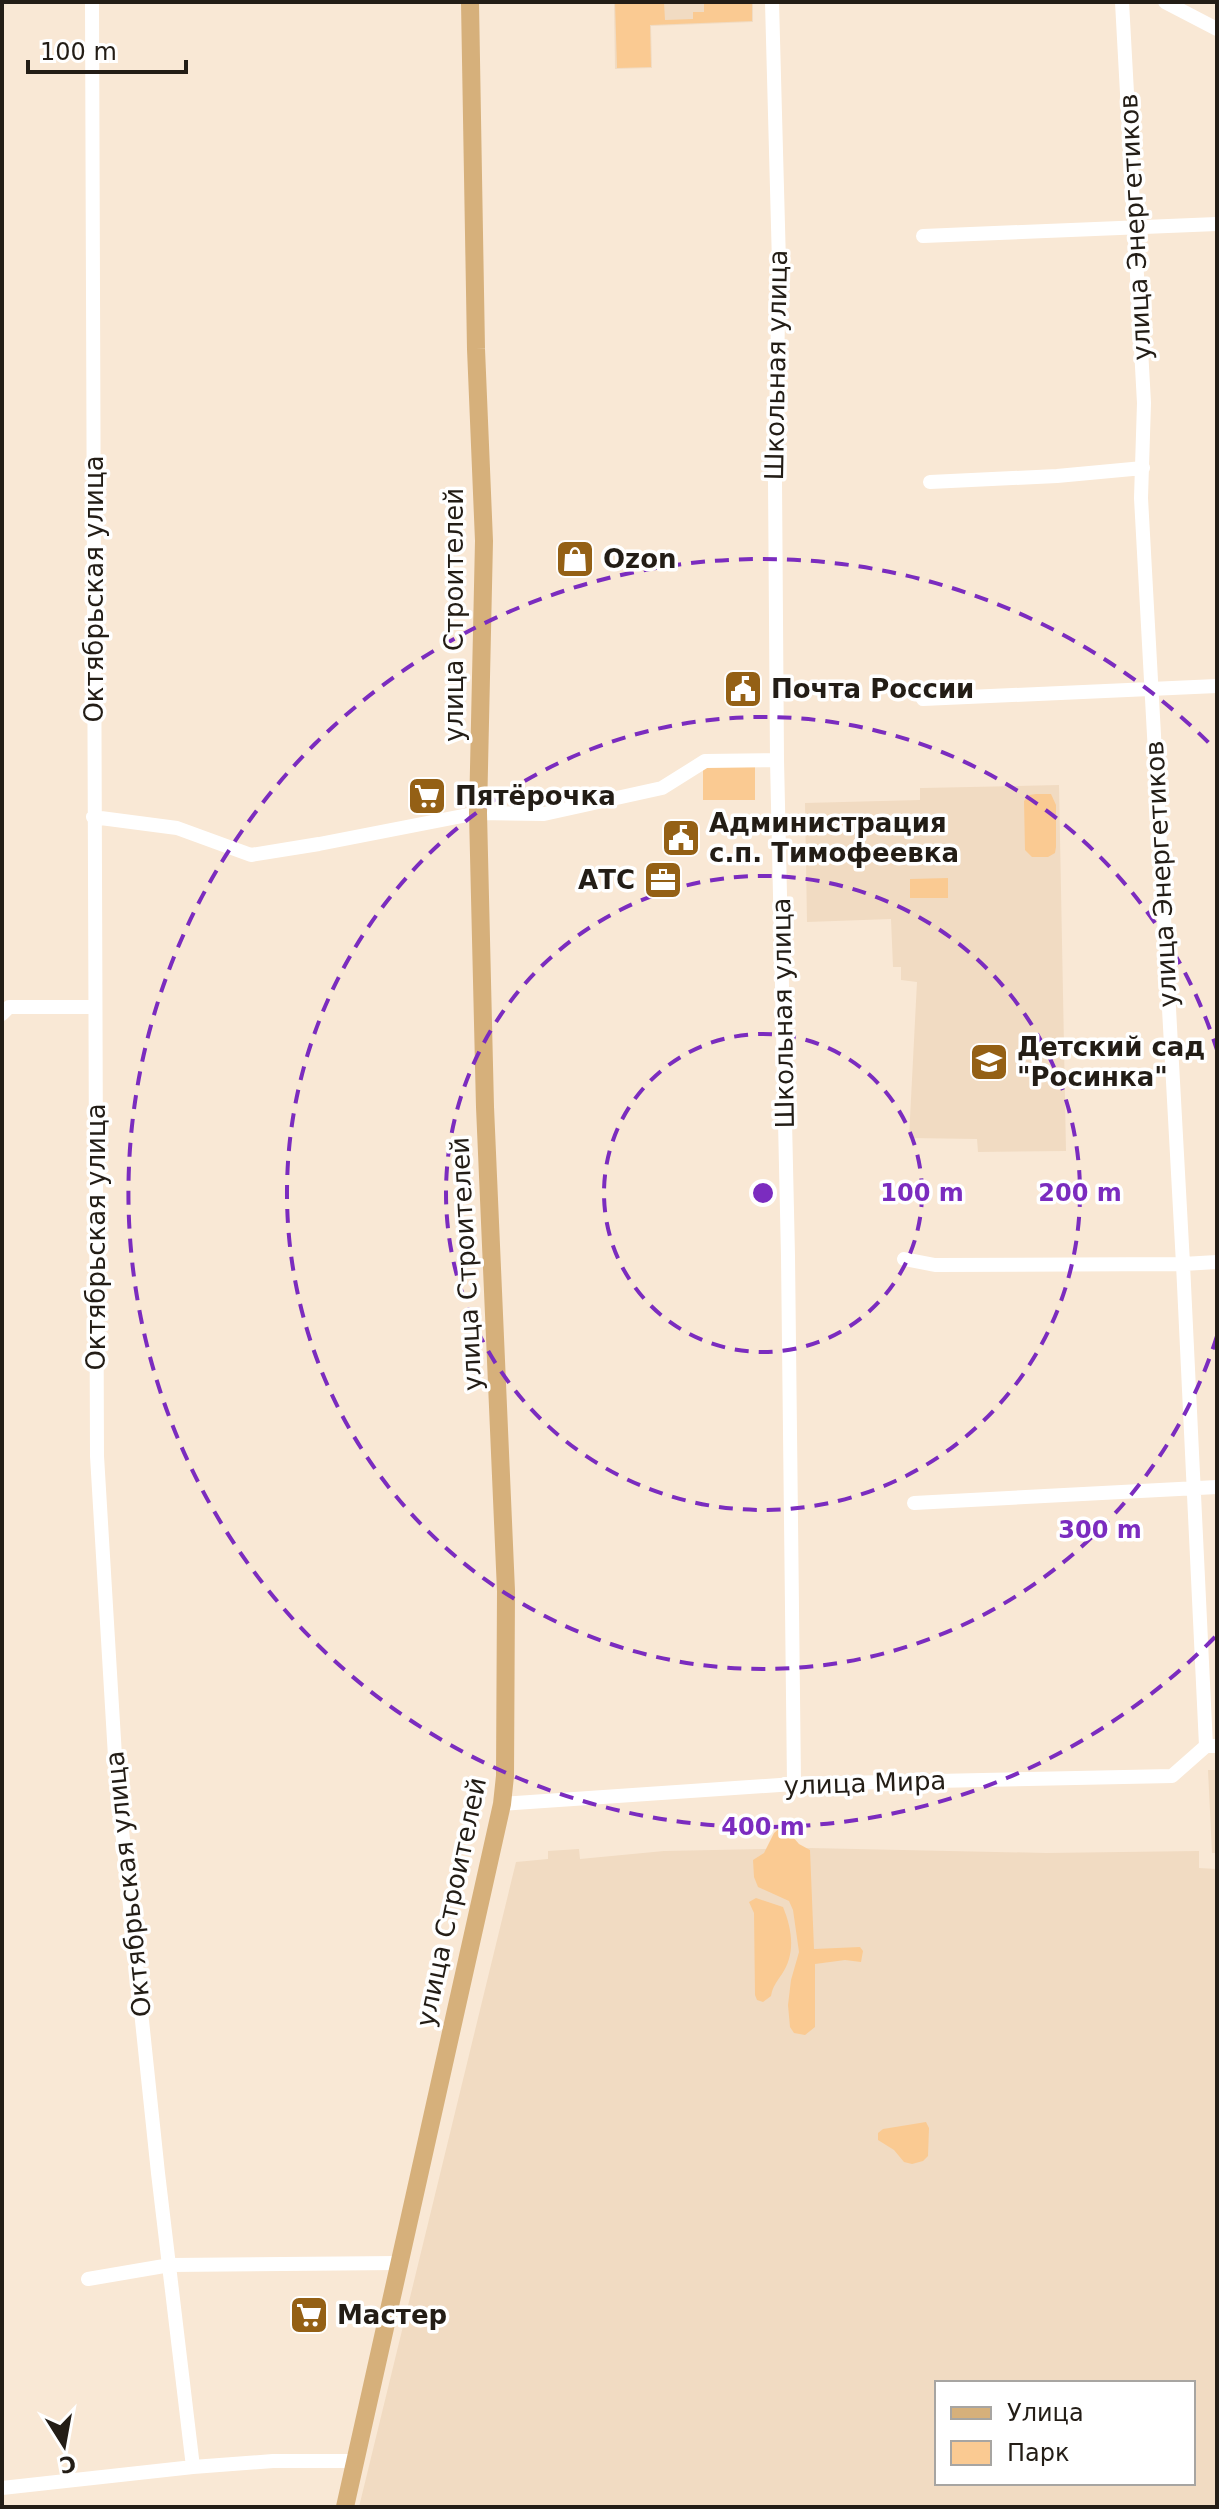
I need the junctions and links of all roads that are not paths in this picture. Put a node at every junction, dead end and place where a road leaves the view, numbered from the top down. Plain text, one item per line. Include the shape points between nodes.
1 (92, 2) edge
2 (470, 2) edge
3 (772, 2) edge
4 (1122, 2) edge
5 (1165, 2) edge
6 (1217, 29) edge
7 (1217, 224) edge
8 (1135, 229) junction
9 (923, 236) dead end
10 (1143, 468) junction
11 (930, 482) dead end
12 (1217, 686) edge
13 (1151, 689) junction
14 (923, 699) dead end
15 (777, 760) junction
16 (478, 813) junction
17 (93, 817) junction
18 (95, 1007) junction
19 (2, 1014) edge
20 (904, 1259) dead end
21 (1217, 1262) edge
22 (1183, 1264) junction
23 (1194, 1487) junction
24 (1217, 1487) edge
25 (914, 1503) dead end
26 (1212, 1746) edge
27 (794, 1784) junction
28 (502, 1804) junction
29 (399, 2263) junction
30 (170, 2265) junction
31 (88, 2279) dead end
32 (355, 2461) junction
33 (193, 2467) junction
34 (2, 2488) edge
35 (345, 2507) edge

1 - 17 street, Октябрьская улица
2 - 16 main road, улица Строителей via 484,541
3 - 15 street, Школьная улица via 779,263
4 - 8 street, улица Энергетиков
5 - 6 street
7 - 8 street
8 - 9 street
8 - 10 street, улица Энергетиков
10 - 11 street
10 - 13 street, улица Энергетиков
12 - 13 street
13 - 14 street
13 - 22 street, улица Энергетиков
15 - 16 street via 705,761 662,788 544,814
15 - 27 street, Школьная улица
16 - 17 street via 251,855 177,828
16 - 28 main road, улица Строителей via 506,1591
17 - 18 street, Октябрьская улица
18 - 19 street via 9,1007
18 - 30 street, Октябрьская улица via 99,1488 116,1773
20 - 22 street via 935,1265
21 - 22 street
22 - 23 street, улица Энергетиков
23 - 24 street
23 - 25 street
23 - 26 street, улица Энергетиков
26 - 27 street, улица Мира via 1172,1776
27 - 28 street, улица Мира
28 - 29 main road, улица Строителей
29 - 30 street
29 - 32 main road, улица Строителей
30 - 31 street
30 - 33 street, Октябрьская улица
32 - 33 street
32 - 35 main road, улица Строителей
33 - 34 street

